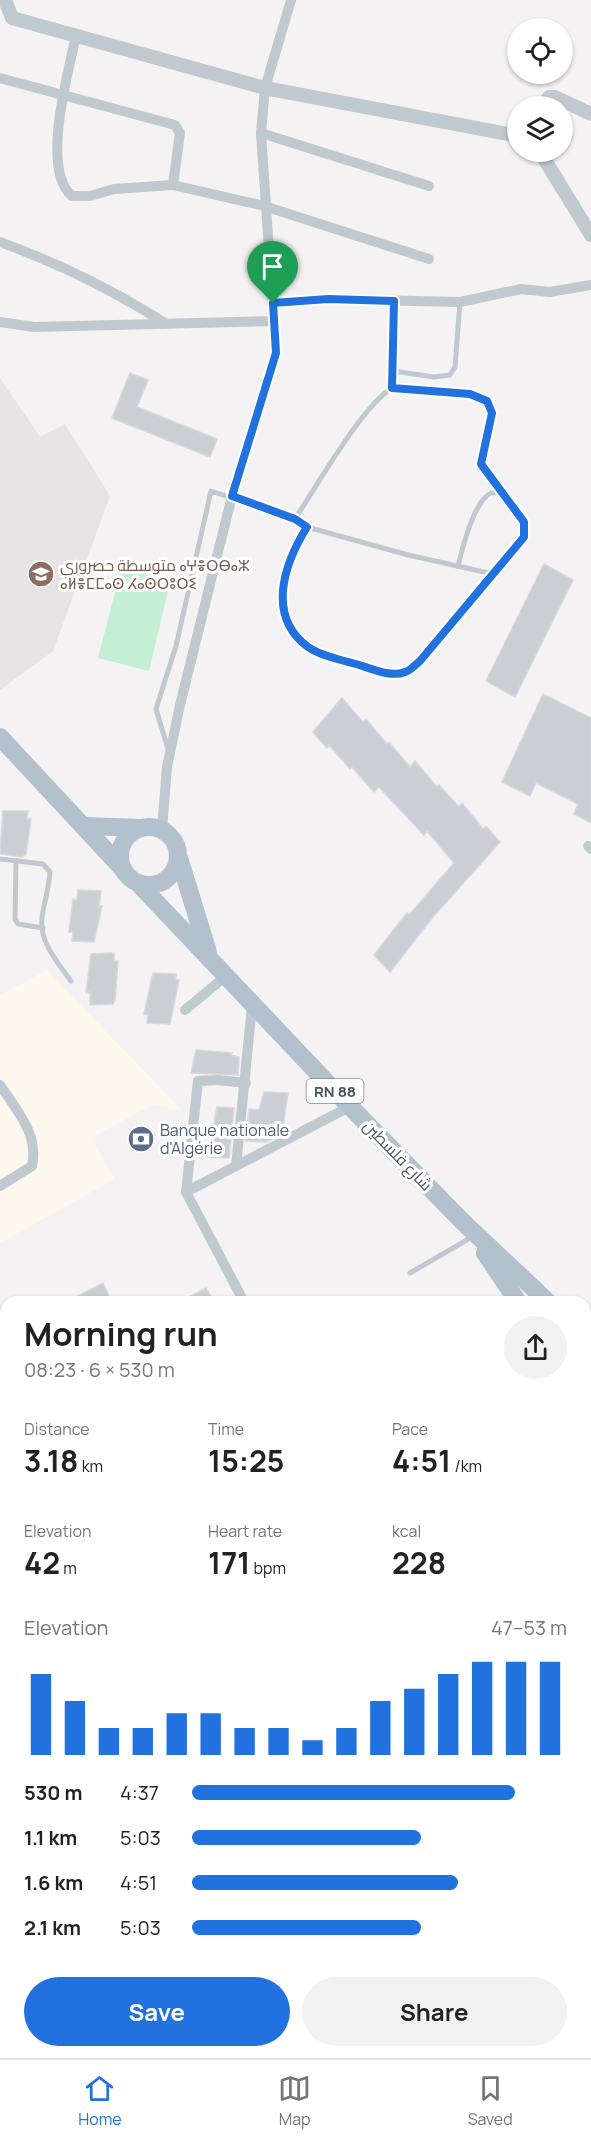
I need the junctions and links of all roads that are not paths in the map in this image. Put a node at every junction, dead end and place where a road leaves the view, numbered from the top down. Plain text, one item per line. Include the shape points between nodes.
1 (5, 0) edge
2 (291, 0) edge
3 (6, 17) edge
4 (76, 35) junction
5 (0, 78) edge
6 (265, 88) junction
7 (64, 95) junction
8 (573, 106) edge
9 (591, 114) edge
10 (261, 133) junction
11 (507, 134) edge
12 (546, 162) edge
13 (173, 185) junction
14 (429, 186) dead end
15 (264, 206) junction
16 (591, 235) edge
17 (0, 242) edge
18 (429, 259) dead end
19 (591, 285) edge
20 (394, 301) junction
21 (460, 302) junction
22 (273, 303) junction
23 (275, 321) junction
24 (0, 322) edge
25 (165, 323) junction
26 (393, 370) junction
27 (392, 388) junction
28 (232, 496) junction
29 (506, 497) junction
30 (295, 519) junction
31 (307, 527) junction
32 (458, 566) junction
33 (493, 574) junction
34 (0, 737) edge
35 (170, 755) junction
36 (0, 756) edge
37 (39, 780) junction
38 (85, 826) junction
39 (141, 828) junction
40 (162, 830) junction
41 (179, 858) junction
42 (0, 860) edge
43 (15, 861) junction
44 (123, 869) junction
45 (138, 883) junction
46 (43, 928) junction
47 (210, 956) junction
48 (226, 976) junction
49 (71, 981) dead end
50 (252, 1006) junction
51 (186, 1010) dead end
52 (246, 1083) junction
53 (0, 1085) edge
54 (351, 1106) junction
55 (236, 1166) junction
56 (0, 1186) edge
57 (186, 1192) junction
58 (471, 1231) junction
59 (410, 1273) dead end
60 (241, 1296) edge
61 (515, 1296) edge
62 (541, 1296) edge

1 - 3 street
2 - 6 street
3 - 4 street
4 - 6 street
4 - 7 street
5 - 7 street
6 - 10 street
6 - 11 street
7 - 13 street via 175,125 180,133
7 - 13 street via 57,129 67,192 75,198 114,189
8 - 9 street
10 - 14 street
10 - 15 street
12 - 16 street
13 - 15 street
15 - 18 street
15 - 22 street
17 - 25 street via 68,268
19 - 21 street via 550,292 521,289
20 - 21 street
20 - 22 street via 328,299
20 - 26 lane
21 - 26 lane via 450,375 435,377
22 - 23 street
23 - 25 street
23 - 28 street via 276,353
24 - 25 street via 34,327
26 - 27 lane
27 - 29 lane via 470,394 487,401 492,413 481,464
27 - 30 lane via 362,418
28 - 30 lane
28 - 35 street
28 - 35 lane via 211,491 176,646 156,709
29 - 32 lane via 496,493 485,496 476,506
29 - 33 lane via 524,522 524,537
30 - 31 lane
31 - 32 lane
31 - 33 lane via 283,578 282,605 295,633 309,648 387,673 405,673 420,661
32 - 33 lane
34 - 37 main road
35 - 40 street
36 - 37 main road
37 - 38 main road
38 - 39 main road
38 - 44 main road
39 - 40 main road
39 - 44 main road via 122,844
40 - 41 main road via 175,841
41 - 45 main road via 165,881
41 - 47 main road, RN 88
42 - 43 lane
43 - 46 lane via 15,919 26,927
43 - 46 lane via 43,864 50,872
44 - 45 main road
45 - 47 main road, RN 88
46 - 49 lane via 51,954
47 - 48 main road, شارع فلسطين / RN 88
48 - 50 main road, شارع فلسطين / RN 88
48 - 51 street
50 - 52 street
50 - 54 main road, شارع فلسطين / RN 88
52 - 55 street
52 - 57 street via 198,1081
53 - 56 street via 32,1134 35,1155 32,1166
54 - 55 street
54 - 58 main road, شارع فلسطين / RN 88
55 - 57 street
57 - 60 street
58 - 59 lane
58 - 61 main road, شارع فلسطين / RN 88
58 - 62 main road, شارع فلسطين / RN 88

